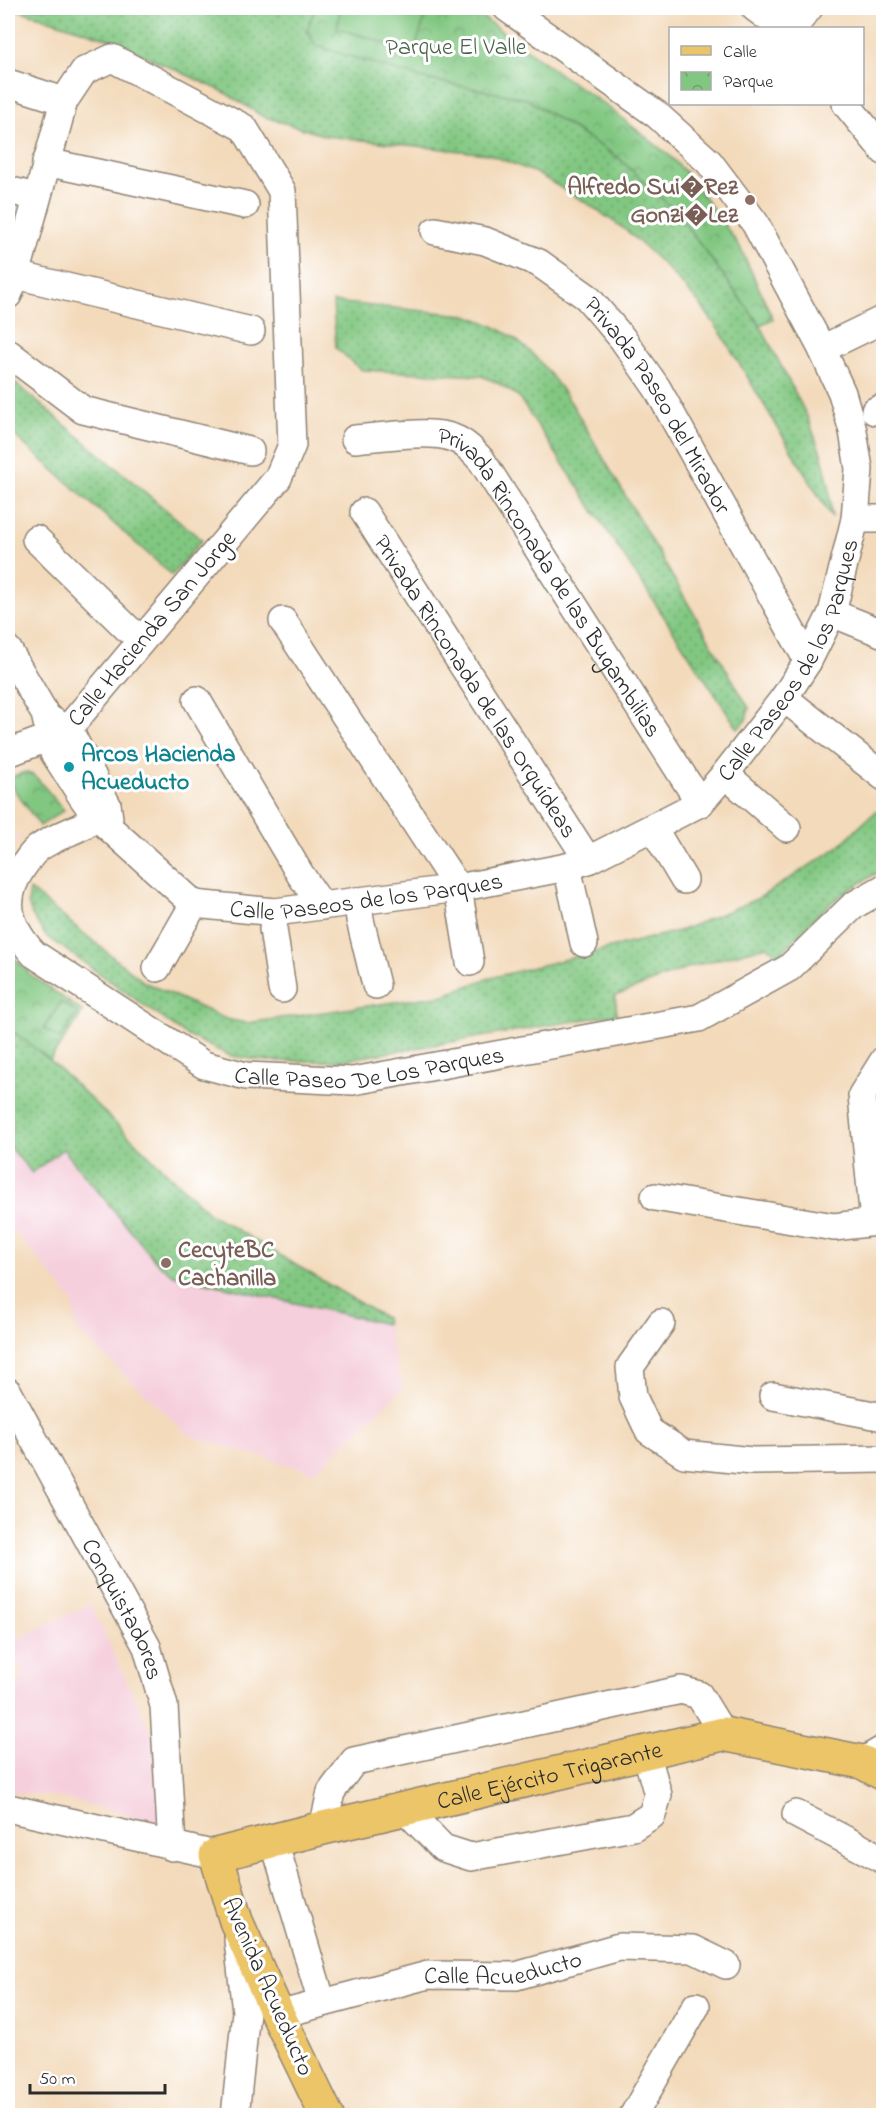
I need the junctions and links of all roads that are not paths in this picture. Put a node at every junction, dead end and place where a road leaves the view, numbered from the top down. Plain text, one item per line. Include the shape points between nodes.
1 (507, 8) edge
2 (755, 8) edge
3 (809, 8) edge
4 (781, 27) edge
5 (794, 27) edge
6 (8, 83) edge
7 (64, 100) junction
8 (847, 105) edge
9 (881, 142) edge
10 (46, 162) junction
11 (8, 190) edge
12 (36, 197) junction
13 (245, 206) dead end
14 (435, 231) dead end
15 (12, 285) edge
16 (884, 318) edge
17 (251, 331) dead end
18 (822, 349) junction
19 (8, 353) edge
20 (355, 439) dead end
21 (250, 451) dead end
22 (364, 512) dead end
23 (855, 519) junction
24 (884, 519) edge
25 (36, 539) dead end
26 (832, 613) junction
27 (284, 621) dead end
28 (884, 634) edge
29 (142, 638) junction
30 (10, 659) edge
31 (808, 661) junction
32 (784, 698) junction
33 (197, 700) dead end
34 (54, 727) junction
35 (8, 753) edge
36 (725, 774) junction
37 (884, 777) edge
38 (700, 803) junction
39 (104, 816) junction
40 (653, 828) junction
41 (787, 828) dead end
42 (578, 864) junction
43 (684, 880) dead end
44 (458, 888) junction
45 (884, 888) edge
46 (358, 901) junction
47 (194, 904) junction
48 (322, 906) junction
49 (275, 912) junction
50 (584, 943) dead end
51 (470, 963) dead end
52 (157, 968) dead end
53 (376, 985) dead end
54 (282, 989) dead end
55 (884, 1060) edge
56 (655, 1197) dead end
57 (879, 1221) edge
58 (661, 1323) dead end
59 (8, 1392) edge
60 (773, 1396) dead end
61 (884, 1417) edge
62 (884, 1459) edge
63 (723, 1734) junction
64 (646, 1752) junction
65 (876, 1761) edge
66 (8, 1808) edge
67 (405, 1809) junction
68 (796, 1814) dead end
69 (323, 1828) junction
70 (274, 1841) junction
71 (172, 1847) junction
72 (216, 1856) junction
73 (884, 1860) edge
74 (236, 1921) junction
75 (726, 1965) dead end
76 (322, 2003) junction
77 (696, 2006) dead end
78 (278, 2015) junction
79 (235, 2115) edge
80 (327, 2115) edge
81 (633, 2115) edge

1 - 18 street, Calle Paseos de los Parques via 656,114 709,162 755,223
2 - 4 street
3 - 5 street
6 - 7 street
7 - 10 street
7 - 29 street, Calle Hacienda San Jorge via 84,71 112,58 244,128 282,191 292,445 278,478
8 - 9 street
10 - 12 street
10 - 13 street
11 - 12 street
12 - 15 street
14 - 31 street, Privada Paseo del Mirador via 484,242 539,263 587,297 657,388
15 - 17 street
16 - 18 street
18 - 23 street, Calle Paseos de los Parques via 842,393 853,431 859,469
19 - 21 street via 83,410
20 - 38 street, Privada Rinconada de las Bugambilias via 438,434 471,449
22 - 42 street, Privada Rinconada de las Orquídeas
23 - 24 street
23 - 26 street, Calle Paseos de los Parques
25 - 29 street
26 - 28 street
26 - 31 street, Calle Paseos de los Parques
27 - 44 street
29 - 34 street, Calle Hacienda San Jorge
30 - 34 street
31 - 32 street, Calle Paseos de los Parques
32 - 36 street, Calle Paseos de los Parques
32 - 37 street
33 - 48 street
34 - 35 street, Calle Hacienda San Jorge
34 - 39 street via 72,736
36 - 38 street, Calle Paseos de los Parques
36 - 41 street
38 - 40 street, Calle Paseos de los Parques
39 - 45 street, Calle Paseo De Los Parques via 32,853 11,885 8,905 15,925 34,954 204,1065 246,1076 353,1081 699,1018 789,968 854,905
39 - 47 street, Calle Paseos de los Parques
40 - 42 street, Calle Paseos de los Parques
40 - 43 street
42 - 44 street, Calle Paseos de los Parques
42 - 50 street
44 - 46 street, Calle Paseos de los Parques
44 - 51 street
46 - 48 street, Calle Paseos de los Parques
46 - 53 street
47 - 49 street, Calle Paseos de los Parques
47 - 52 street
48 - 49 street, Calle Paseos de los Parques
49 - 54 street via 273,928
55 - 57 street via 862,1095
56 - 57 street via 834,1227
58 - 62 street via 630,1367 633,1397 649,1431 684,1454 752,1461
59 - 71 street, Conquistadores via 147,1647 164,1706
60 - 61 street
63 - 64 main road, Calle Ejército Trigarante
63 - 65 main road, Calle Ejército Trigarante
63 - 69 street via 699,1695 681,1690 354,1761 331,1792
64 - 67 main road, Calle Ejército Trigarante
64 - 67 street via 658,1795 652,1815 633,1827 471,1857 443,1848
66 - 71 street
67 - 69 main road, Calle Ejército Trigarante
68 - 73 street
69 - 70 main road, Calle Ejército Trigarante
70 - 72 main road, Calle Ejército Trigarante
70 - 76 street
71 - 72 street
72 - 74 main road, Avenida Acueducto
74 - 78 main road, Avenida Acueducto
74 - 79 street via 246,2012
75 - 76 street, Calle Acueducto via 693,1949 619,1947 516,1976 428,1975
76 - 78 street, Calle Acueducto
77 - 81 street
78 - 80 main road, Avenida Acueducto

